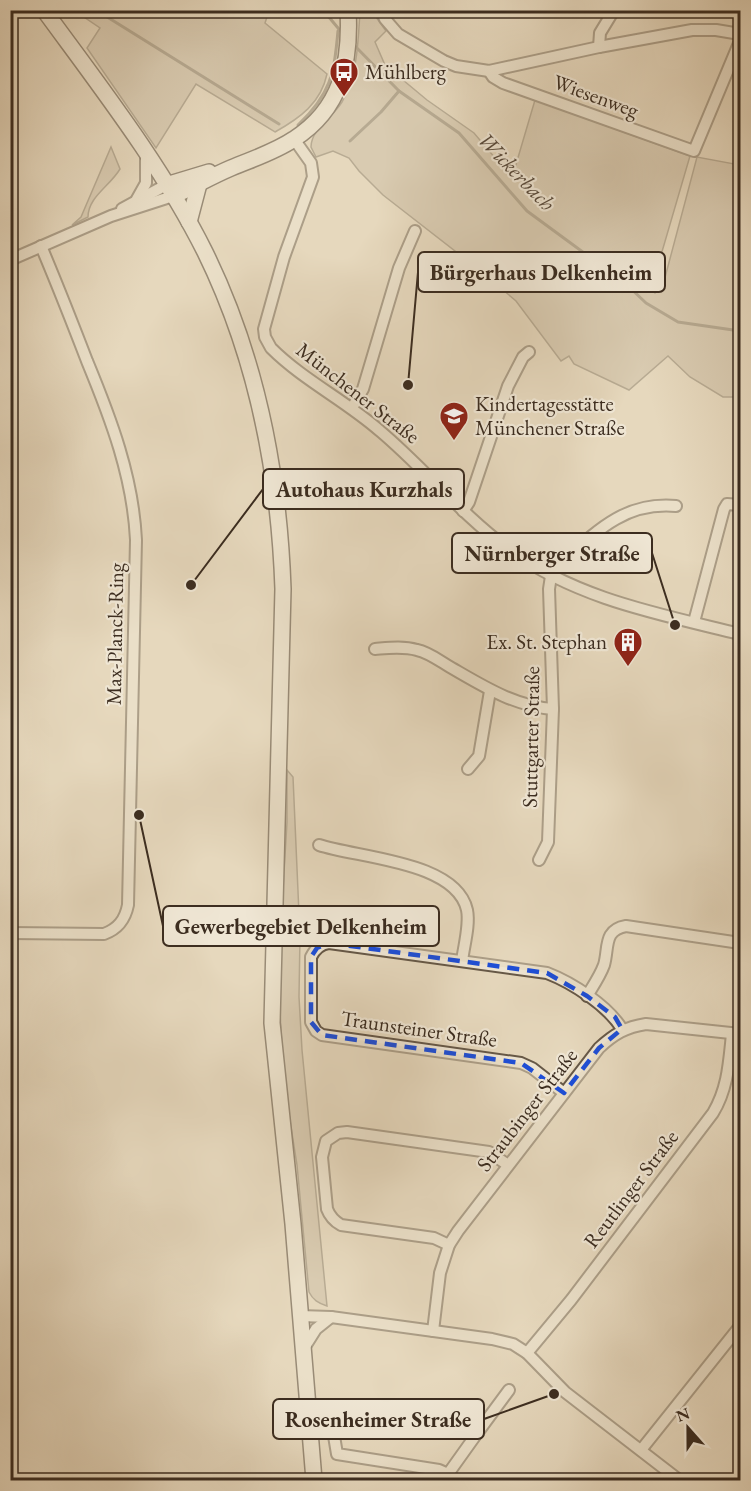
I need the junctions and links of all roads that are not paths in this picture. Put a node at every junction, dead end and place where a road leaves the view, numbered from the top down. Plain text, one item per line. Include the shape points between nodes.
1 (44, 10) edge
2 (381, 10) edge
3 (614, 10) edge
4 (348, 17) edge
5 (741, 34) edge
6 (741, 41) edge
7 (598, 47) junction
8 (737, 58) edge
9 (489, 71) junction
10 (294, 139) junction
11 (146, 154) junction
12 (229, 169) junction
13 (200, 184) junction
14 (170, 190) junction
15 (136, 200) junction
16 (111, 216) junction
17 (189, 222) junction
18 (415, 231) dead end
19 (41, 246) junction
20 (10, 260) edge
21 (529, 352) dead end
22 (352, 408) junction
23 (741, 505) edge
24 (676, 506) dead end
25 (463, 511) junction
26 (551, 576) junction
27 (694, 622) junction
28 (741, 634) edge
29 (375, 649) dead end
30 (490, 691) junction
31 (553, 709) junction
32 (468, 769) dead end
33 (319, 845) dead end
34 (539, 860) dead end
35 (10, 933) edge
36 (741, 943) edge
37 (462, 961) junction
38 (587, 996) junction
39 (622, 1029) junction
40 (736, 1034) edge
41 (564, 1093) junction
42 (508, 1165) junction
43 (449, 1245) junction
44 (300, 1316) junction
45 (331, 1317) junction
46 (740, 1328) edge
47 (433, 1331) junction
48 (303, 1351) junction
49 (527, 1353) junction
50 (509, 1390) dead end
51 (478, 1432) junction
52 (642, 1450) junction
53 (452, 1477) edge
54 (314, 1480) edge
55 (679, 1480) edge

1 - 11 main road
2 - 9 street via 398,34 444,61
3 - 7 street via 600,33
4 - 10 main road via 348,56 336,93 316,121
5 - 7 street via 692,30
6 - 8 street
7 - 9 street
8 - 9 street, Wiesenweg via 694,151 502,83
10 - 12 main road
10 - 22 street, Münchener Straße via 314,177 285,257 264,337 276,353
11 - 14 main road
11 - 15 street via 146,183
12 - 13 main road
12 - 14 main road via 192,176
13 - 14 main road
13 - 17 main road
14 - 15 street
14 - 16 street
14 - 17 main road
15 - 16 street
16 - 19 street
17 - 44 main road via 220,285 250,366 271,454 280,521 283,626 272,1023
18 - 22 street via 399,268 363,389
19 - 20 street
19 - 35 street, Max-Planck-Ring via 110,417 135,518 128,905 119,925 104,934
21 - 25 street via 508,386
22 - 25 street, Münchener Straße
23 - 27 street via 728,504 724,509
24 - 26 street via 644,508 604,524
25 - 26 street, Münchener Straße via 504,546
26 - 27 street, Münchener Straße via 601,598
26 - 31 street, Stuttgarter Straße
27 - 28 street, Münchener Straße
29 - 30 street via 422,651
30 - 31 street via 526,705
30 - 32 street via 479,756
31 - 34 street, Stuttgarter Straße via 548,842
33 - 37 street via 404,864 449,884 463,899 467,912
36 - 38 street via 618,927 608,937 604,963
37 - 38 street, Traunsteiner Straße via 547,972
37 - 41 street, Traunsteiner Straße via 323,944 311,957 310,1022 322,1035 521,1063
38 - 39 street, Traunsteiner Straße via 615,1017
39 - 40 street via 646,1024
39 - 41 street, Straubinger Straße via 599,1048
40 - 49 street, Reutlinger Straße via 726,1086 714,1113
41 - 42 street, Straubinger Straße
42 - 43 street, Straubinger Straße
42 - 43 street via 489,1152 347,1132 326,1142 322,1157 327,1209 335,1222 434,1238
43 - 47 street, Straubinger Straße via 440,1273
44 - 45 street
44 - 48 main road
45 - 47 street
45 - 48 street via 316,1329
46 - 52 street
47 - 49 street via 503,1341
48 - 54 main road
49 - 52 street via 565,1392
50 - 51 street
51 - 53 street
51 - 53 street via 334,1408 332,1424 337,1454 439,1470
52 - 55 street

